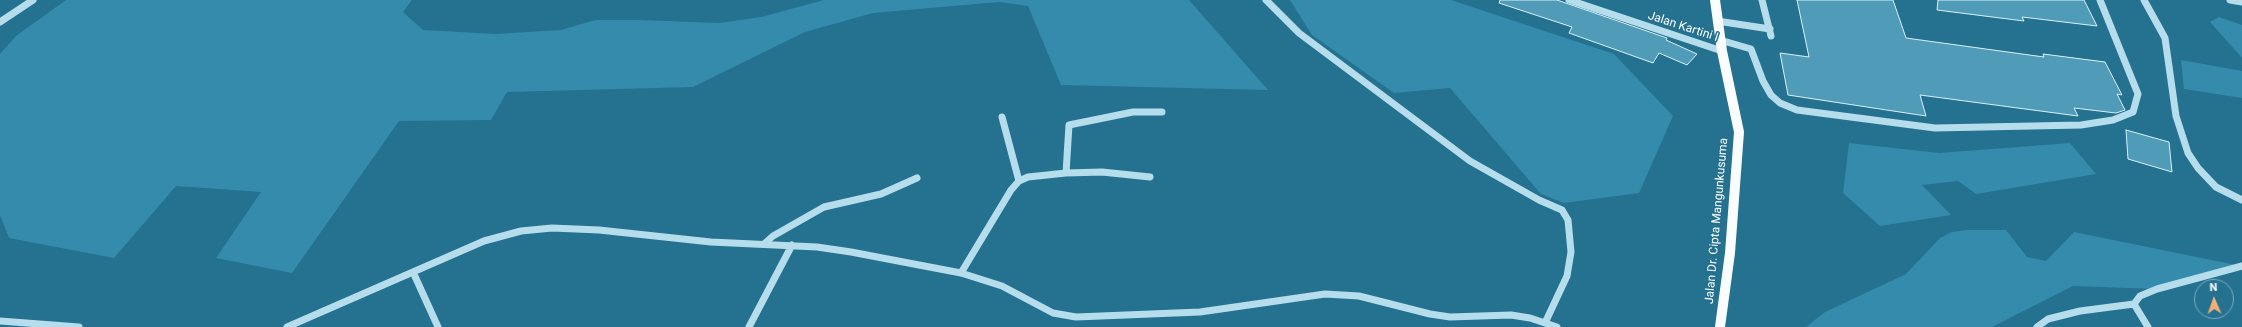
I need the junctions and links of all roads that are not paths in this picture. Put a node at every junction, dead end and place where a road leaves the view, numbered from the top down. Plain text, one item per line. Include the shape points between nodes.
1 (33, 0) edge
2 (1266, 0) edge
3 (1569, 0) edge
4 (1715, 0) edge
5 (1762, 0) edge
6 (2100, 0) edge
7 (2144, 0) edge
8 (2230, 0) edge
9 (2242, 2) edge
10 (1717, 21) junction
11 (0, 22) edge
12 (1770, 29) junction
13 (1771, 36) dead end
14 (1720, 40) junction
15 (1722, 51) junction
16 (1162, 112) dead end
17 (1002, 117) dead end
18 (1066, 173) junction
19 (1150, 177) dead end
20 (917, 178) dead end
21 (1019, 181) junction
22 (2242, 200) edge
23 (764, 244) junction
24 (792, 245) junction
25 (2242, 266) edge
26 (413, 272) junction
27 (962, 273) junction
28 (2134, 304) junction
29 (1, 322) edge
30 (1545, 323) junction
31 (79, 327) edge
32 (287, 327) edge
33 (438, 327) edge
34 (749, 327) edge
35 (1557, 327) edge
36 (1720, 327) edge
37 (2038, 327) edge
38 (2148, 327) edge

1 - 11 street
2 - 30 street via 1299,33 1470,161 1538,200 1562,210 1568,220 1571,252 1567,276
3 - 15 street, Jalan Kartini I
4 - 10 main road, Jalan Dr. Cipta Mangunkusuma
5 - 12 street
6 - 14 street via 2138,94 2133,112 2113,120 2081,125 1936,128 1797,110 1780,103 1771,95 1751,49
7 - 22 street via 2165,38 2176,116 2188,153 2216,187
8 - 9 street
10 - 12 street
10 - 14 main road, Jalan Dr. Cipta Mangunkusuma
12 - 13 street
14 - 15 main road, Jalan Dr. Cipta Mangunkusuma
15 - 36 main road, Jalan Dr. Cipta Mangunkusuma via 1739,132 1730,253
16 - 18 street via 1133,112 1069,125
17 - 21 street
18 - 19 street via 1102,172
18 - 21 street via 1028,177
20 - 23 street via 880,194 824,207 773,236
21 - 27 street via 1011,190
23 - 24 street
23 - 26 street via 552,228 521,231 484,240
24 - 27 street via 851,252
24 - 34 street
25 - 28 street via 2157,289 2140,296
26 - 32 street
26 - 33 street
27 - 30 street via 1002,286 1054,313 1076,318 1200,312 1325,294 1359,296 1450,317 1511,315
28 - 37 street via 2048,319
28 - 38 street
29 - 31 street
30 - 35 street

